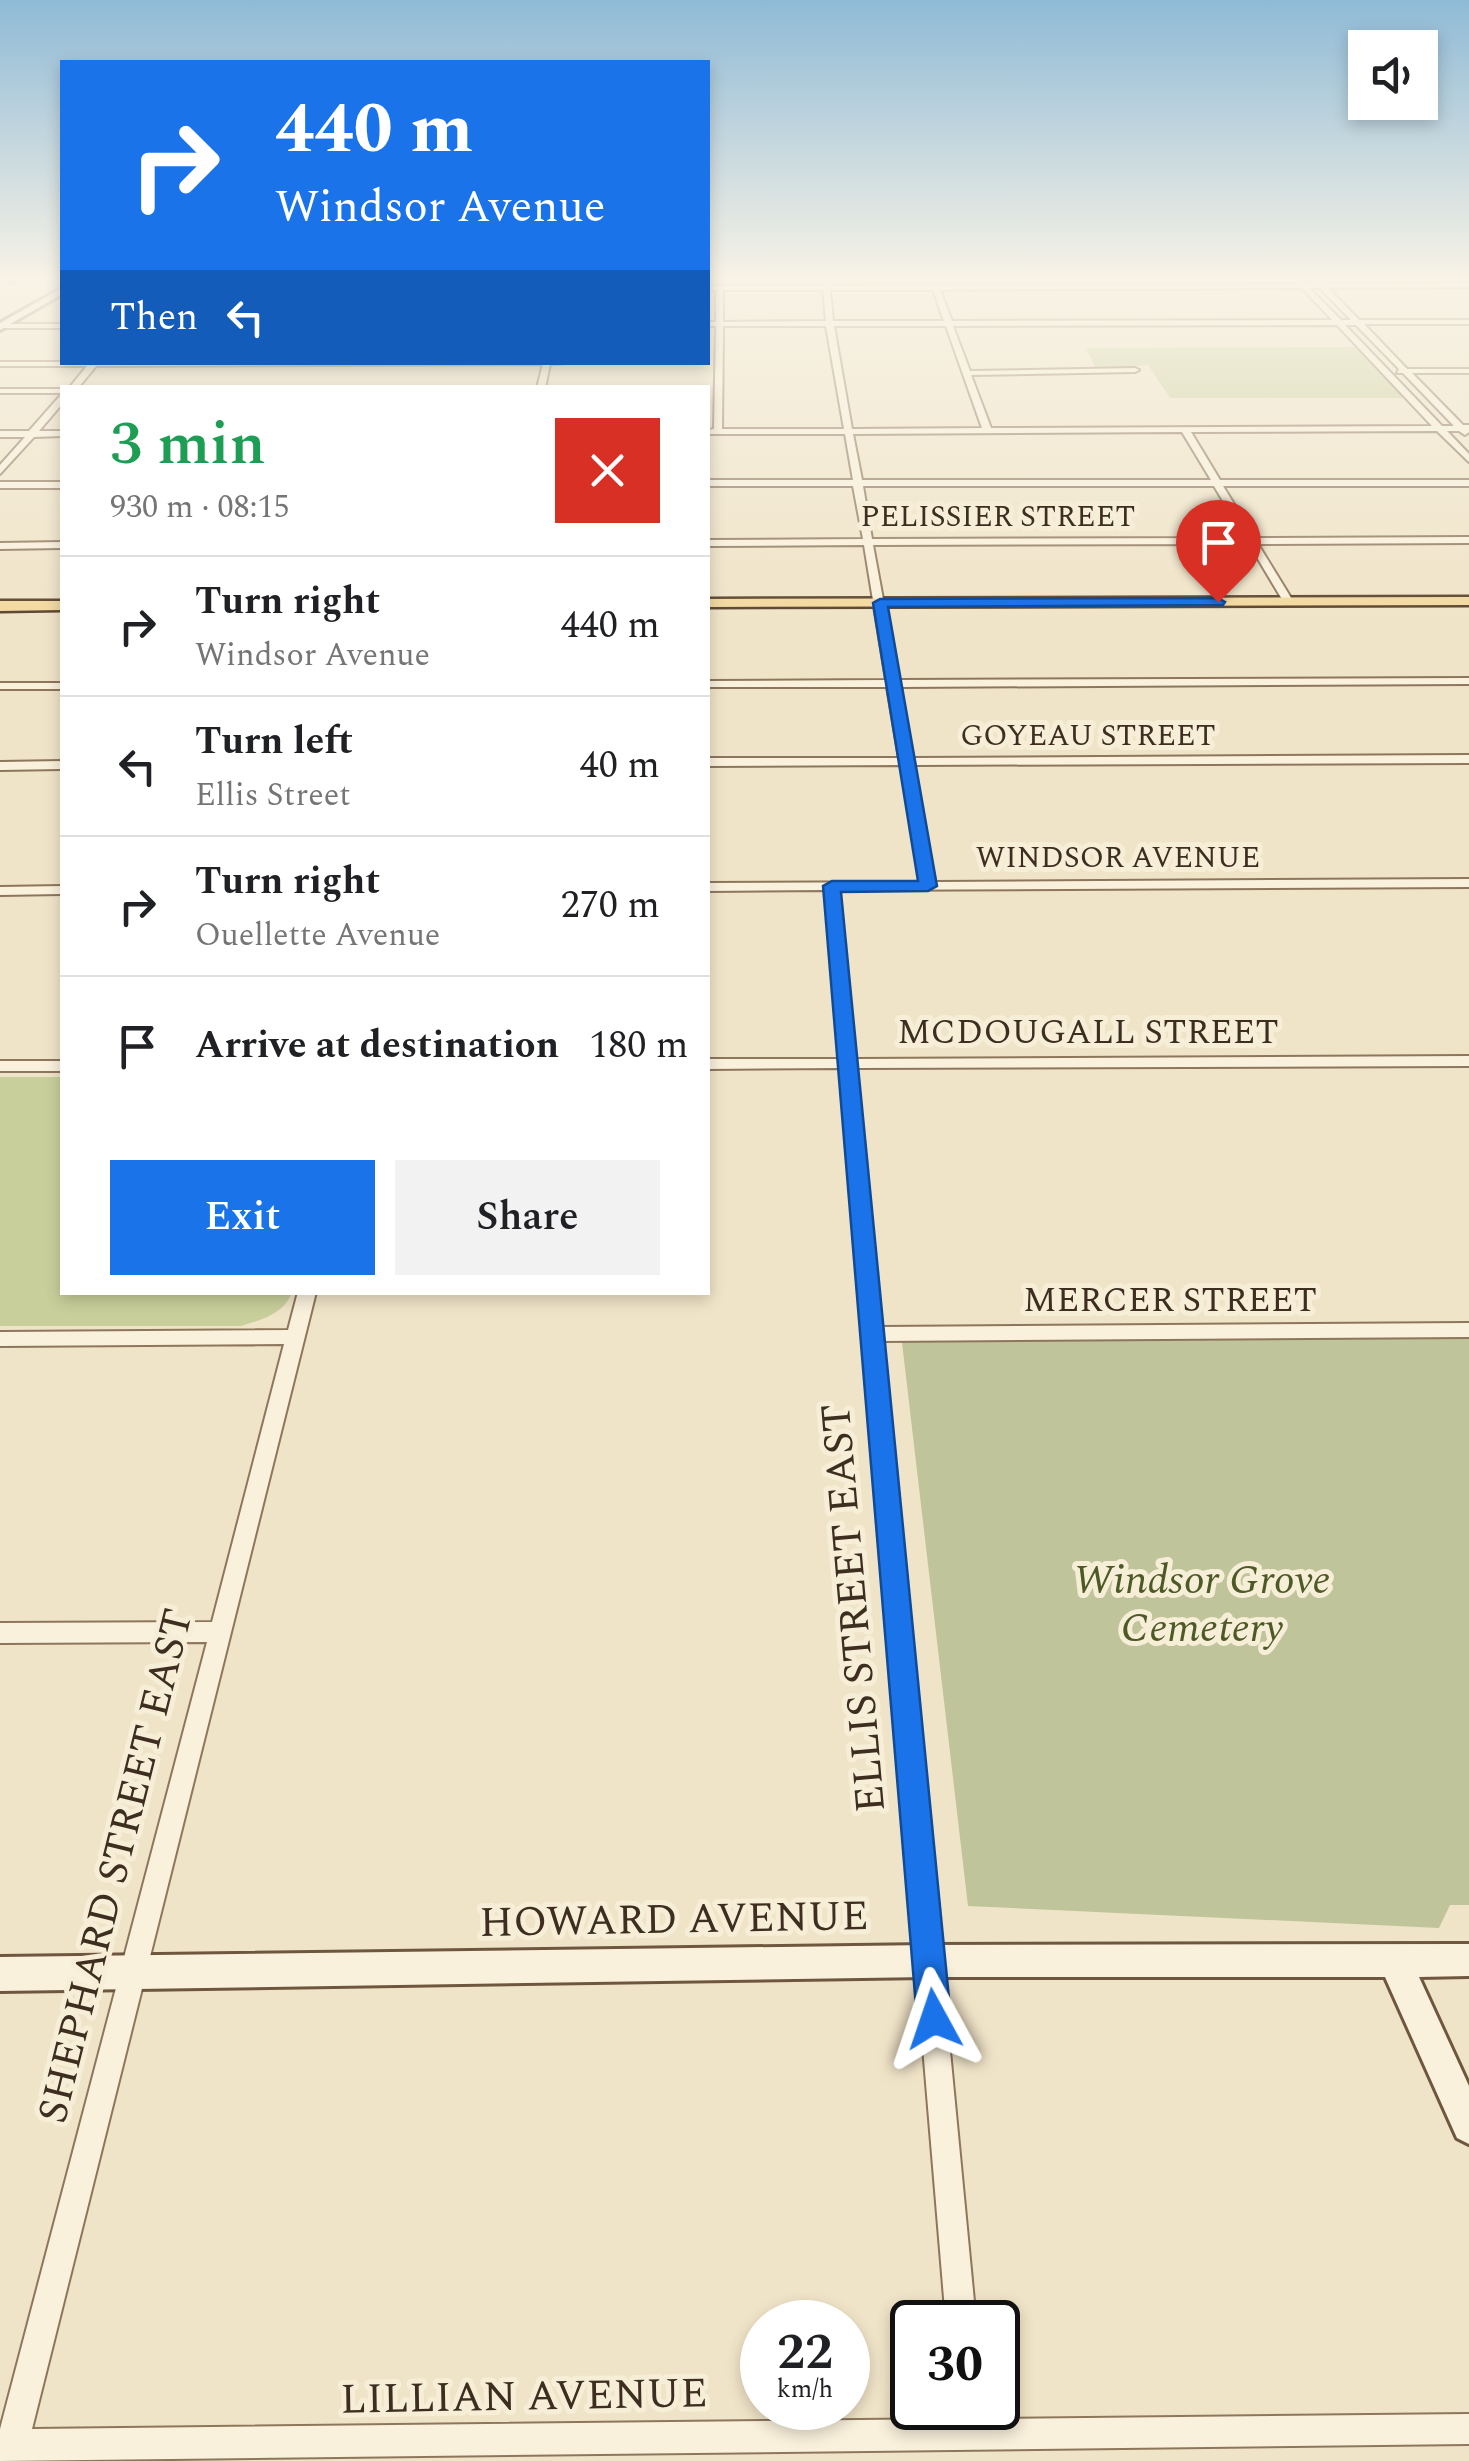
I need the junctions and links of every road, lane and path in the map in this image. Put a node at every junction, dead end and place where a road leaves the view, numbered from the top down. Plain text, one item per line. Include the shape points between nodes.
1 (0, 391) edge
2 (60, 391) edge
3 (719, 391) edge
4 (842, 391) edge
5 (973, 391) edge
6 (1404, 391) edge
7 (1427, 391) edge
8 (60, 401) edge
9 (1440, 428) junction
10 (1465, 428) edge
11 (987, 430) junction
12 (1185, 430) junction
13 (849, 431) junction
14 (713, 432) edge
15 (0, 434) edge
16 (31, 434) junction
17 (60, 434) edge
18 (1469, 436) edge
19 (1469, 459) edge
20 (0, 471) edge
21 (1469, 480) edge
22 (1218, 482) junction
23 (710, 483) edge
24 (858, 483) junction
25 (60, 485) edge
26 (0, 486) edge
27 (1469, 540) edge
28 (1253, 541) junction
29 (869, 542) junction
30 (710, 543) edge
31 (0, 546) edge
32 (60, 546) edge
33 (1288, 601) junction
34 (1469, 601) edge
35 (710, 603) edge
36 (880, 603) junction
37 (0, 606) edge
38 (60, 606) edge
39 (1469, 681) edge
40 (894, 683) junction
41 (710, 684) edge
42 (0, 686) edge
43 (60, 686) edge
44 (1469, 758) edge
45 (907, 761) junction
46 (710, 762) edge
47 (60, 765) edge
48 (0, 766) edge
49 (1469, 883) edge
50 (832, 886) junction
51 (928, 886) junction
52 (710, 887) edge
53 (0, 890) edge
54 (60, 890) edge
55 (1469, 1061) edge
56 (848, 1063) junction
57 (710, 1064) edge
58 (0, 1066) edge
59 (60, 1066) edge
60 (306, 1295) edge
61 (1469, 1330) edge
62 (872, 1334) junction
63 (296, 1337) junction
64 (0, 1339) edge
65 (220, 1632) junction
66 (0, 1633) edge
67 (1394, 1960) junction
68 (1469, 1960) edge
69 (928, 1961) junction
70 (133, 1973) junction
71 (0, 1974) edge
72 (1469, 2126) edge
73 (960, 2300) edge
74 (1020, 2422) edge
75 (890, 2423) edge
76 (1469, 2430) edge
77 (7, 2450) edge

1 - 2 street
3 - 14 street
4 - 13 street
5 - 11 street
6 - 9 street
7 - 10 street
8 - 16 street
9 - 10 street
9 - 12 street
9 - 19 street
10 - 18 street
11 - 12 street
11 - 13 street
12 - 22 street
13 - 14 street
13 - 24 street
15 - 16 street
16 - 17 street
16 - 20 street
21 - 22 street
22 - 24 street
22 - 28 street
23 - 24 street
24 - 29 street
25 - 26 street
27 - 28 street, PELISSIER STREET
28 - 29 street, PELISSIER STREET
28 - 33 street
29 - 30 street, PELISSIER STREET
29 - 36 street
31 - 32 street
33 - 34 main road
33 - 36 main road
35 - 36 main road
36 - 40 street
37 - 38 main road
39 - 40 street
40 - 41 street
40 - 45 street
42 - 43 street
44 - 45 street, GOYEAU STREET
45 - 46 street, GOYEAU STREET
45 - 51 street
47 - 48 street
49 - 51 street, WINDSOR AVENUE
50 - 51 street, WINDSOR AVENUE
50 - 52 street, WINDSOR AVENUE
50 - 56 street, ELLIS STREET EAST
53 - 54 street
55 - 56 street, MCDOUGALL STREET
56 - 57 street, MCDOUGALL STREET
56 - 62 street, ELLIS STREET EAST
58 - 59 street
60 - 63 street, SHEPHARD STREET EAST
61 - 62 street, MERCER STREET
62 - 69 street, ELLIS STREET EAST
63 - 64 street
63 - 65 street, SHEPHARD STREET EAST
65 - 66 street
65 - 70 street, SHEPHARD STREET EAST
67 - 68 main road, HOWARD AVENUE
67 - 69 main road, HOWARD AVENUE
67 - 72 main road
69 - 70 main road, HOWARD AVENUE
69 - 73 street, ELLIS STREET EAST
70 - 71 main road, HOWARD AVENUE
70 - 77 street, SHEPHARD STREET EAST
74 - 76 street, LILLIAN AVENUE
75 - 77 street, LILLIAN AVENUE

